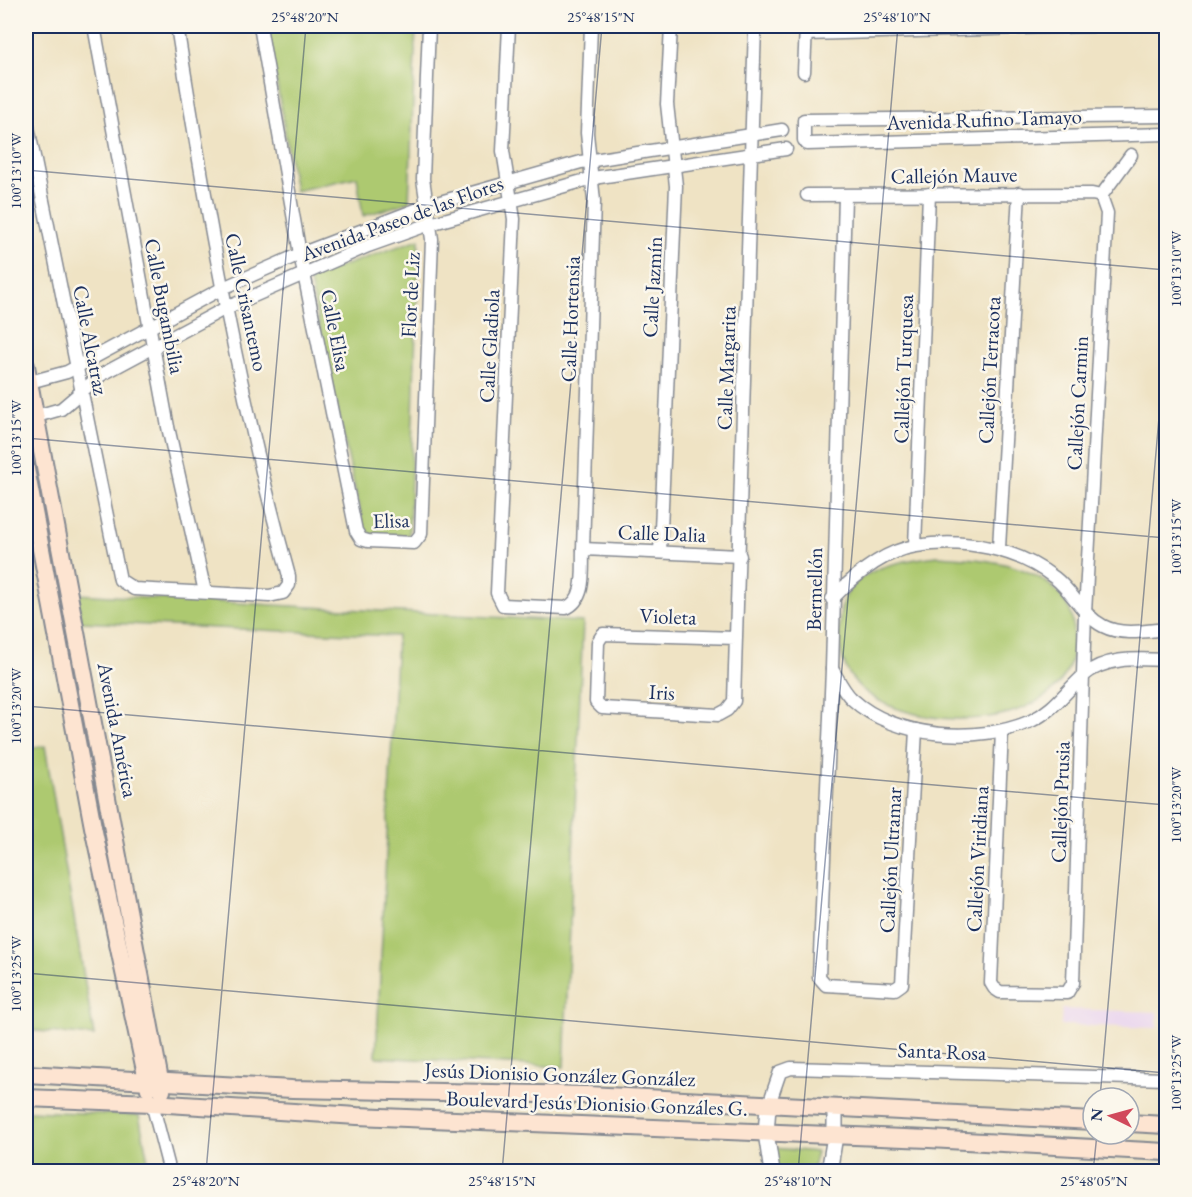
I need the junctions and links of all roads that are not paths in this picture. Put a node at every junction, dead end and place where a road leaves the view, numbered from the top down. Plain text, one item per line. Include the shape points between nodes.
1 (94, 26) edge
2 (177, 26) edge
3 (260, 26) edge
4 (429, 26) edge
5 (509, 26) edge
6 (591, 26) edge
7 (671, 26) edge
8 (755, 26) edge
9 (1092, 26) edge
10 (806, 30) edge
11 (804, 72) dead end
12 (1167, 116) edge
13 (26, 117) edge
14 (782, 130) dead end
15 (753, 134) junction
16 (1167, 134) edge
17 (673, 147) junction
18 (786, 149) dead end
19 (753, 152) junction
20 (1131, 155) dead end
21 (589, 161) junction
22 (676, 165) junction
23 (593, 178) junction
24 (508, 180) junction
25 (930, 194) junction
26 (1019, 194) junction
27 (807, 195) dead end
28 (845, 196) junction
29 (1101, 196) junction
30 (511, 199) junction
31 (426, 206) junction
32 (430, 224) junction
33 (300, 254) junction
34 (305, 272) junction
35 (223, 288) junction
36 (226, 308) junction
37 (149, 329) junction
38 (153, 346) junction
39 (26, 366) edge
40 (77, 368) junction
41 (27, 383) edge
42 (82, 394) junction
43 (30, 418) edge
44 (26, 469) edge
45 (26, 524) edge
46 (421, 531) joint
47 (358, 535) joint
48 (39, 537) junction
49 (915, 546) junction
50 (999, 548) junction
51 (583, 549) junction
52 (660, 552) junction
53 (740, 556) junction
54 (206, 592) junction
55 (832, 599) junction
56 (566, 608) joint
57 (1085, 614) junction
58 (74, 621) junction
59 (56, 628) junction
60 (1167, 629) edge
61 (736, 638) junction
62 (80, 653) junction
63 (62, 658) junction
64 (1167, 660) edge
65 (832, 669) junction
66 (1083, 675) junction
67 (596, 702) joint
68 (727, 710) joint
69 (916, 730) junction
70 (1002, 731) junction
71 (895, 988) joint
72 (994, 988) joint
73 (26, 1074) edge
74 (1167, 1079) edge
75 (154, 1081) junction
76 (26, 1098) edge
77 (157, 1103) junction
78 (768, 1107) junction
79 (835, 1109) junction
80 (1081, 1120) edge
81 (1141, 1124) edge
82 (1167, 1125) edge
83 (766, 1133) junction
84 (835, 1136) junction
85 (1167, 1152) edge
86 (170, 1172) edge
87 (772, 1172) edge
88 (829, 1172) edge

1 - 37 street, Calle Bugambilia
2 - 35 street, Calle Crisantemo
3 - 33 street, Calle Elisa
4 - 31 street, Flor de Liz via 423,178
5 - 24 street, Calle Gladiola via 503,151
6 - 21 street, Calle Hortensia
7 - 17 street, Calle Jazmín via 667,104
8 - 15 street, Calle Margarita
9 - 10 street
10 - 11 street
12 - 16 street, Avenida Rufino Tamayo via 804,120 807,144
13 - 40 street, Calle Alcatraz
14 - 15 street
15 - 17 street, Avenida Paseo de las Flores
15 - 19 street, Calle Margarita
17 - 21 street, Avenida Paseo de las Flores
17 - 22 street, Calle Jazmín
18 - 19 street
19 - 22 street, Avenida Paseo de las Flores
19 - 53 street, Calle Margarita
20 - 29 street
21 - 23 street, Calle Hortensia
21 - 24 street, Avenida Paseo de las Flores
22 - 23 street, Avenida Paseo de las Flores
22 - 52 street, Calle Jazmín
23 - 30 street, Avenida Paseo de las Flores
23 - 51 street, Calle Hortensia
24 - 30 street, Calle Gladiola
24 - 31 street, Avenida Paseo de las Flores
25 - 26 street, Callejón Mauve
25 - 28 street, Callejón Mauve
25 - 49 street, Callejón Turquesa
26 - 29 street, Callejón Mauve
26 - 50 street, Callejón Terracota
27 - 28 street, Callejón Mauve
28 - 55 street, Bermellón
29 - 57 street, Callejón Carmin via 1107,213
30 - 32 street, Avenida Paseo de las Flores
30 - 56 street, Calle Gladiola via 514,219 497,593 503,605
31 - 32 street, Flor de Liz
31 - 33 street, Avenida Paseo de las Flores
32 - 34 street, Avenida Paseo de las Flores
32 - 46 street, Flor de Liz
33 - 34 street, Calle Elisa
33 - 35 street, Avenida Paseo de las Flores
34 - 36 street, Avenida Paseo de las Flores
34 - 47 street, Calle Elisa
35 - 36 street, Calle Crisantemo
35 - 37 street, Avenida Paseo de las Flores
36 - 38 street, Avenida Paseo de las Flores
36 - 54 street, Calle Crisantemo via 289,585 283,593 269,596
37 - 38 street, Calle Bugambilia
37 - 40 street, Avenida Paseo de las Flores
38 - 42 street, Avenida Paseo de las Flores via 101,375
38 - 54 street, Calle Bugambilia via 185,511
39 - 41 main road, Avenida América
40 - 41 street, Avenida Paseo de las Flores
40 - 42 street, Calle Alcatraz
41 - 43 main road, Avenida América
42 - 43 street, Avenida Paseo de las Flores via 61,409
42 - 54 street, Calle Alcatraz via 120,580 127,588
43 - 58 main road, Avenida América
44 - 48 main road, Avenida América
45 - 48 street
46 - 47 street, Elisa via 414,543 368,542
48 - 59 main road, Avenida América
49 - 50 street
49 - 55 street via 879,560 855,575
50 - 57 street via 1055,578 1071,592
51 - 52 street, Calle Dalia
51 - 56 street, Calle Hortensia via 579,597
52 - 53 street, Calle Dalia
53 - 61 street, Calle Margarita
55 - 65 street, Bermellón
57 - 60 street via 1102,626 1121,631
57 - 66 street, Callejón Prusia
58 - 59 main road via 68,630
58 - 62 main road, Avenida América
59 - 63 main road, Avenida América
61 - 67 street, Violeta via 609,633 600,637
61 - 68 street, Calle Margarita via 734,701
62 - 63 main road via 72,649
62 - 75 main road, Avenida América
63 - 75 main road, Avenida América via 93,827
64 - 66 street via 1113,662
65 - 69 street via 850,698 864,709
65 - 71 street, Bermellón via 819,977 826,985
66 - 70 street via 1052,709
66 - 72 street, Callejón Prusia via 1073,983 1070,992 1000,992
67 - 68 street, Iris via 602,708 718,715
69 - 70 street
69 - 71 street, Callejón Ultramar via 904,977 900,987
70 - 72 street, Callejón Viridiana via 991,983
73 - 75 main road, Jesús Dionisio González González
74 - 78 street, Santa Rosa via 791,1068 780,1072
75 - 77 main road, Avenida América
75 - 78 main road, Jesús Dionisio González González via 292,1089 588,1095
76 - 77 main road, Boulevard Jesús Dionisio Gonzáles G.
77 - 83 main road, Boulevard Jesús Dionisio Gonzáles G. via 357,1116
77 - 86 street
78 - 79 main road, Jesús Dionisio González González
78 - 83 street, Santa Rosa
79 - 80 main road, Jesús Dionisio González González
79 - 84 street
81 - 82 main road
83 - 84 main road, Boulevard Jesús Dionisio Gonzáles G.
83 - 87 street, Santa Rosa
84 - 85 main road, Boulevard Jesús Dionisio Gonzáles G.
84 - 88 street

